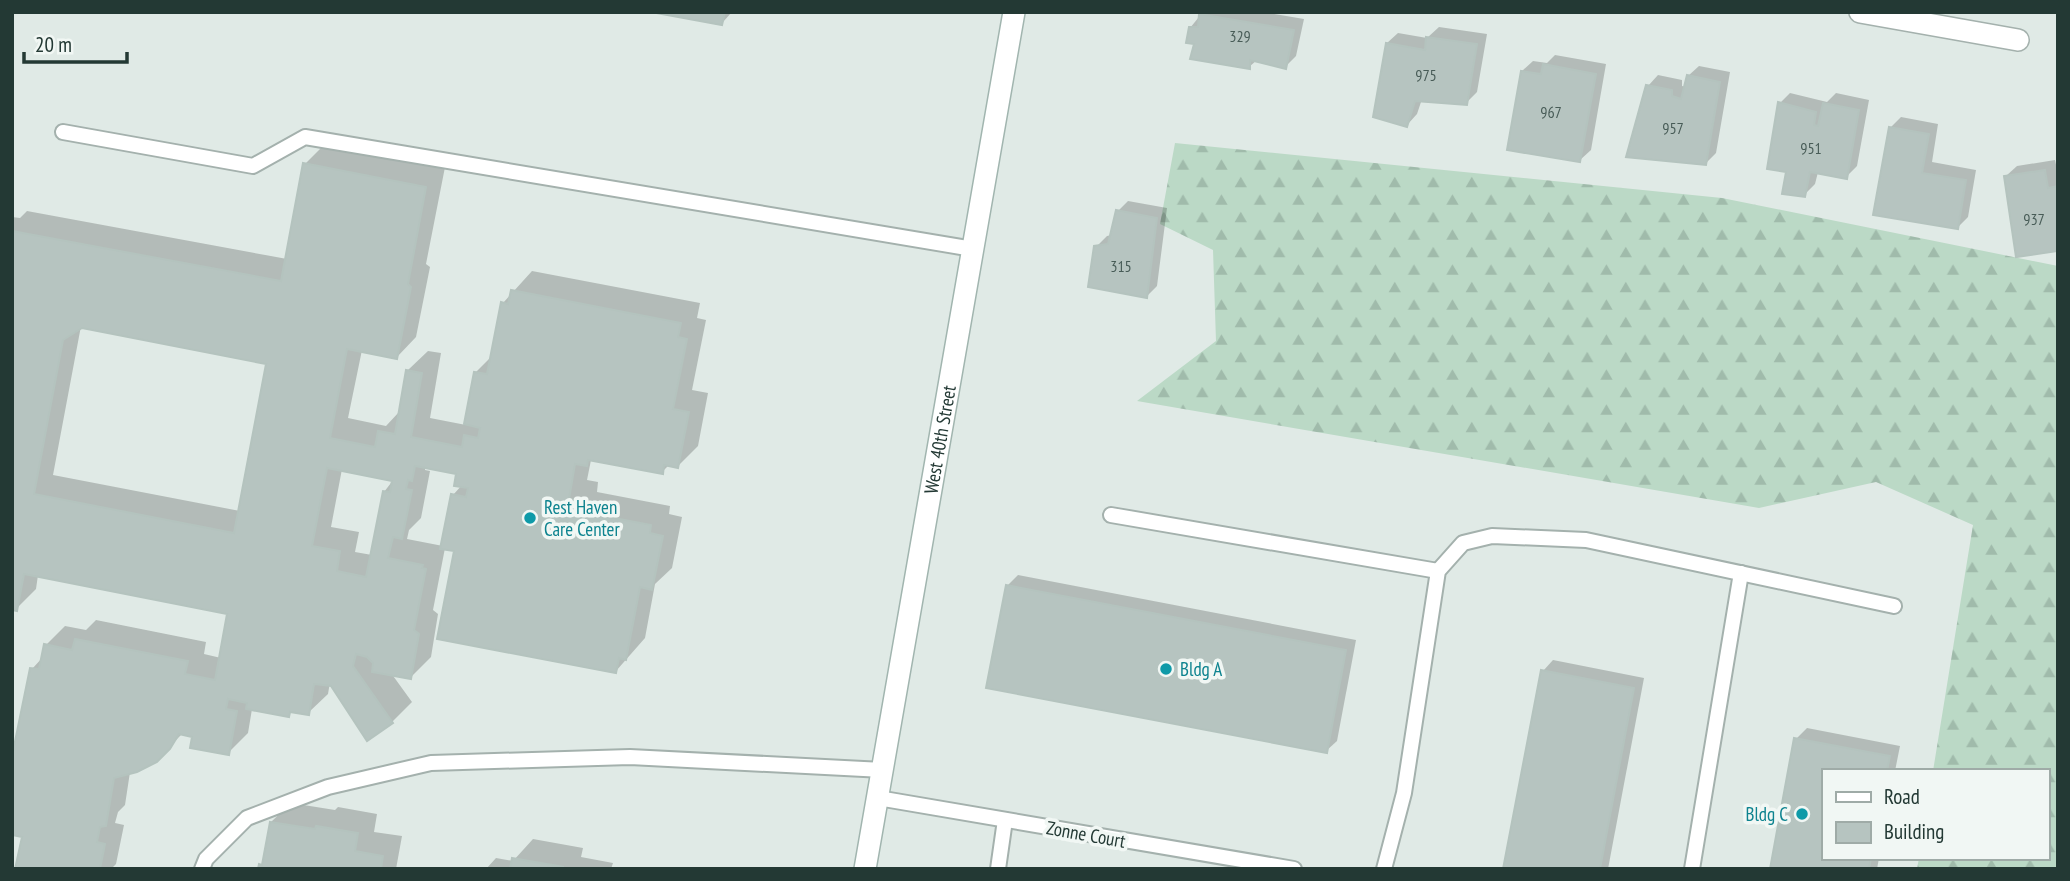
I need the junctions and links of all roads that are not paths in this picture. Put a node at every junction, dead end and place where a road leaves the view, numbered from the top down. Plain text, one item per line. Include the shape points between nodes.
1 (1014, 12) edge
2 (1860, 12) edge
3 (2018, 40) dead end
4 (63, 132) dead end
5 (973, 249) junction
6 (1111, 515) dead end
7 (1438, 571) junction
8 (1741, 573) junction
9 (1894, 606) dead end
10 (883, 770) junction
11 (878, 798) junction
12 (1005, 820) junction
13 (202, 869) edge
14 (865, 869) edge
15 (998, 869) edge
16 (1294, 869) edge
17 (1384, 869) edge
18 (1692, 869) edge

1 - 5 street, West 40th Street
2 - 3 street
4 - 5 lane via 253,166 305,137
5 - 10 street, West 40th Street
6 - 7 lane
7 - 8 lane via 1464,544 1492,536 1586,540
7 - 17 lane via 1404,793
8 - 9 lane
8 - 18 lane
10 - 11 street, West 40th Street
10 - 13 lane via 630,757 431,763 328,787 247,818 206,859
11 - 12 lane, Zonne Court
11 - 14 street, West 40th Street
12 - 15 lane
12 - 16 lane, Zonne Court

